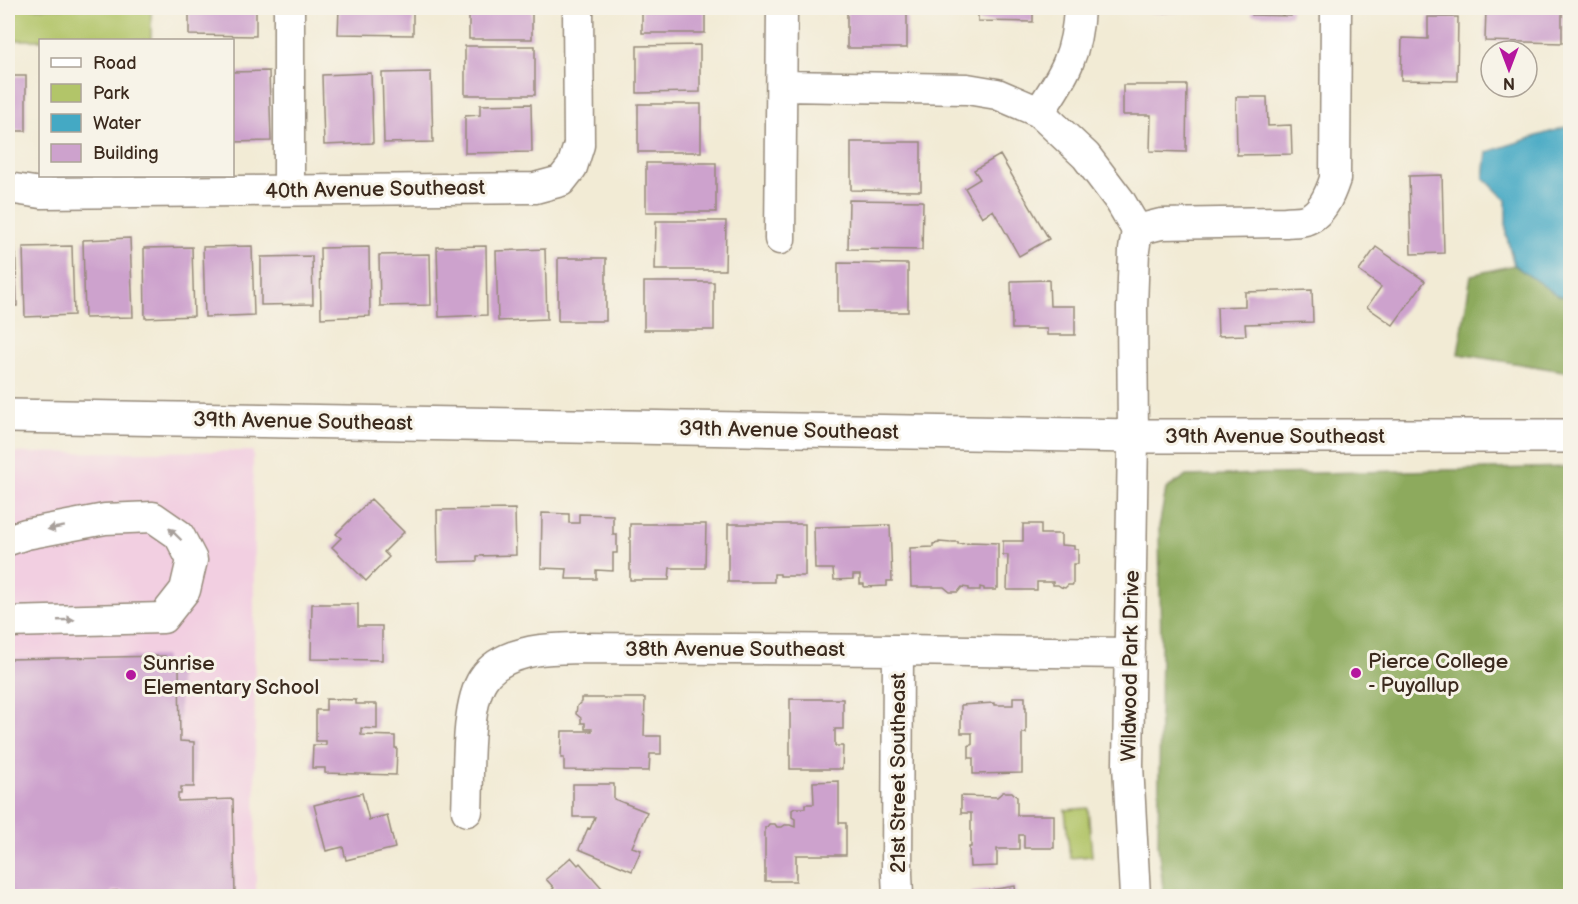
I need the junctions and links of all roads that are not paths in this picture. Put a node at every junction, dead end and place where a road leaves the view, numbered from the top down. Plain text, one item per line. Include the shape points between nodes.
1 (289, 8) edge
2 (578, 8) edge
3 (782, 8) edge
4 (1079, 8) edge
5 (1336, 8) edge
6 (782, 86) junction
7 (1039, 112) junction
8 (8, 188) edge
9 (289, 190) junction
10 (1137, 230) junction
11 (780, 239) dead end
12 (8, 416) edge
13 (1132, 436) junction
14 (1570, 436) edge
15 (8, 540) edge
16 (8, 622) edge
17 (898, 650) junction
18 (1131, 653) junction
19 (467, 811) dead end
20 (898, 897) edge
21 (1135, 897) edge

1 - 9 street
2 - 9 street, 40th Avenue Southeast via 579,145 572,166 561,181 535,188
3 - 6 street
4 - 7 street via 1071,59
5 - 10 street via 1335,178 1318,211 1306,220 1161,224
6 - 7 street via 967,89 997,94
6 - 11 street
7 - 10 street via 1086,156
8 - 9 street, 40th Avenue Southeast via 41,193
10 - 13 street, Wildwood Park Drive via 1132,308
12 - 13 main road, 39th Avenue Southeast
13 - 14 main road, 39th Avenue Southeast
13 - 18 street, Wildwood Park Drive
16 -> 15 street via 163,618 185,591 192,560 179,535 153,517 105,519
17 - 18 street, 38th Avenue Southeast
17 - 19 street, 38th Avenue Southeast via 575,648 546,649 507,659 488,672 476,694 470,726
17 - 20 street, 21st Street Southeast
18 - 21 street, Wildwood Park Drive via 1128,765

